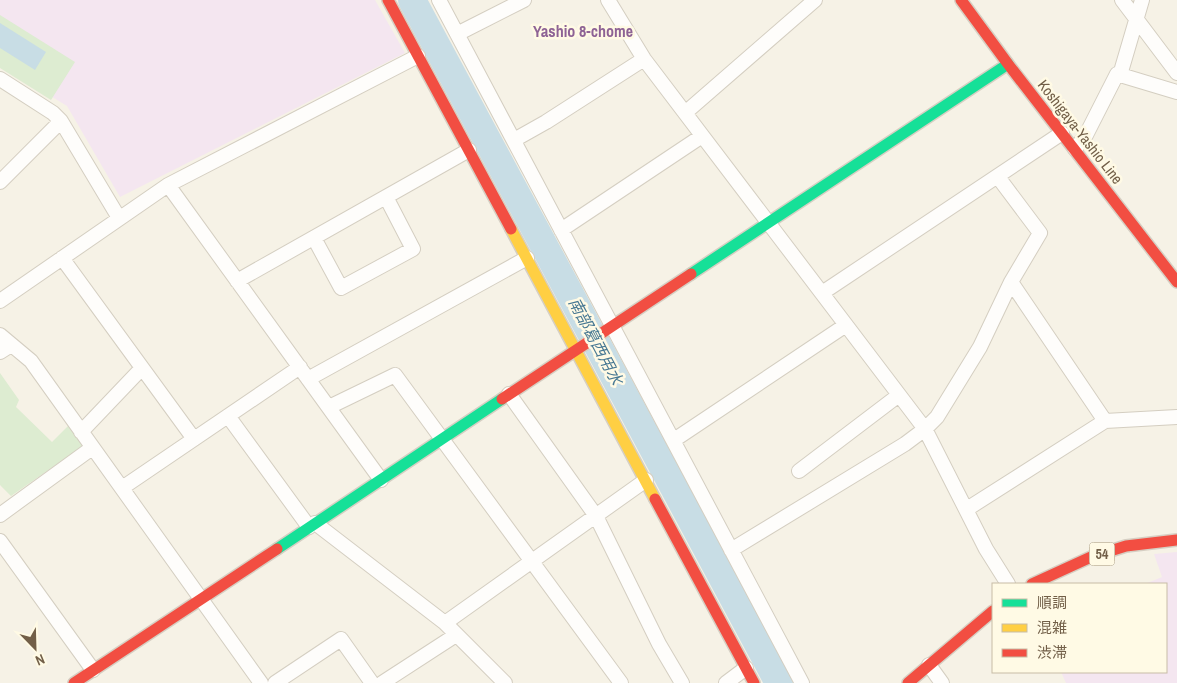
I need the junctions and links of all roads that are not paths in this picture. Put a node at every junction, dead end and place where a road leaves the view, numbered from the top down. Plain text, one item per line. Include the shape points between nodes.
1 (388, 0) edge
2 (439, 0) edge
3 (524, 0) edge
4 (608, 0) edge
5 (815, 0) edge
6 (961, 0) edge
7 (1122, 0) edge
8 (1142, 0) edge
9 (1138, 18) junction
10 (457, 34) junction
11 (418, 56) junction
12 (644, 59) junction
13 (1008, 64) junction
14 (1177, 73) edge
15 (1120, 75) junction
16 (0, 79) edge
17 (1177, 92) edge
18 (685, 113) junction
19 (61, 121) junction
20 (1062, 133) junction
21 (702, 136) junction
22 (514, 140) junction
23 (1075, 149) junction
24 (469, 150) junction
25 (998, 177) junction
26 (0, 182) edge
27 (168, 185) junction
28 (386, 197) junction
29 (120, 218) junction
30 (768, 222) junction
31 (561, 230) junction
32 (314, 238) junction
33 (62, 258) junction
34 (526, 258) junction
35 (237, 281) junction
36 (1011, 282) junction
37 (1177, 282) edge
38 (822, 293) junction
39 (0, 301) edge
40 (846, 325) junction
41 (612, 326) junction
42 (0, 335) edge
43 (5, 349) edge
44 (576, 349) junction
45 (142, 368) junction
46 (304, 373) junction
47 (510, 394) junction
48 (899, 395) junction
49 (329, 407) junction
50 (228, 416) junction
51 (1177, 417) edge
52 (1105, 421) junction
53 (925, 430) junction
54 (82, 432) junction
55 (194, 439) junction
56 (442, 439) junction
57 (674, 440) junction
58 (92, 448) junction
59 (799, 471) dead end
60 (381, 480) junction
61 (646, 480) junction
62 (122, 488) junction
63 (967, 509) junction
64 (0, 515) edge
65 (596, 516) junction
66 (312, 525) junction
67 (1177, 540) edge
68 (0, 541) edge
69 (731, 550) junction
70 (532, 562) junction
71 (1007, 583) edge
72 (1034, 583) edge
73 (202, 598) junction
74 (992, 612) edge
75 (445, 623) junction
76 (456, 635) junction
77 (929, 665) junction
78 (746, 668) junction
79 (93, 670) junction
80 (74, 683) edge
81 (260, 683) edge
82 (275, 683) edge
83 (372, 683) edge
84 (382, 683) edge
85 (505, 683) edge
86 (621, 683) edge
87 (682, 683) edge
88 (726, 683) edge
89 (754, 683) edge
90 (802, 683) edge
91 (908, 683) edge
92 (942, 683) edge

1 - 11 street
2 - 10 street
3 - 10 street
4 - 12 street
5 - 18 street
6 - 13 street, Koshigaya-Yashio Line
7 - 9 street
8 - 9 street
9 - 14 street
9 - 15 street
10 - 22 street
11 - 24 street
11 - 27 street
12 - 18 street
12 - 22 street
13 - 20 street, Koshigaya-Yashio Line
13 - 30 street
15 - 17 street
15 - 23 street via 1117,74 1086,135
16 - 19 street
18 - 21 street
19 - 26 street
19 - 29 street
20 - 23 street, Koshigaya-Yashio Line
20 - 25 street
21 - 30 street
21 - 31 street
22 - 31 street
23 - 37 street, Koshigaya-Yashio Line
24 - 28 street
24 - 34 street
25 - 36 street via 1040,233
25 - 38 street
27 - 29 street
27 - 35 street
28 - 32 street
28 - 32 street via 413,249 341,288
29 - 33 street
30 - 38 street
30 - 41 street
31 - 41 street
32 - 35 street
33 - 39 street
33 - 45 street
34 - 44 street
34 - 46 street
35 - 46 street
36 - 52 street
36 - 53 street via 980,347
38 - 40 street
40 - 48 street
40 - 57 street
41 - 44 street
41 - 57 street
42 - 43 street
43 - 54 street via 31,361
44 - 47 street
44 - 61 street
45 - 54 street
45 - 55 street
46 - 49 street
46 - 50 street
47 - 56 street
47 - 65 street
48 - 53 street
48 - 59 street
49 - 56 street via 395,375
49 - 60 street
50 - 55 street
50 - 66 street
51 - 52 street
52 - 63 street
53 - 63 street
53 - 69 street
54 - 58 street
55 - 62 street
56 - 60 street
56 - 70 street
57 - 69 street
58 - 62 street
58 - 64 street
60 - 66 street
61 - 65 street
61 - 78 street
62 - 73 street
63 - 71 street
65 - 70 street
65 - 87 street via 659,644
66 - 73 street
66 - 75 street
67 - 72 street, 54 via 1126,546
68 - 79 street
69 - 90 street
70 - 75 street
70 - 86 street
73 - 79 street
73 - 81 street
74 - 77 street
75 - 76 street
76 - 84 street
76 - 85 street
77 - 91 street
77 - 92 street
78 - 88 street
78 - 89 street
79 - 80 street
82 - 83 street via 341,639

